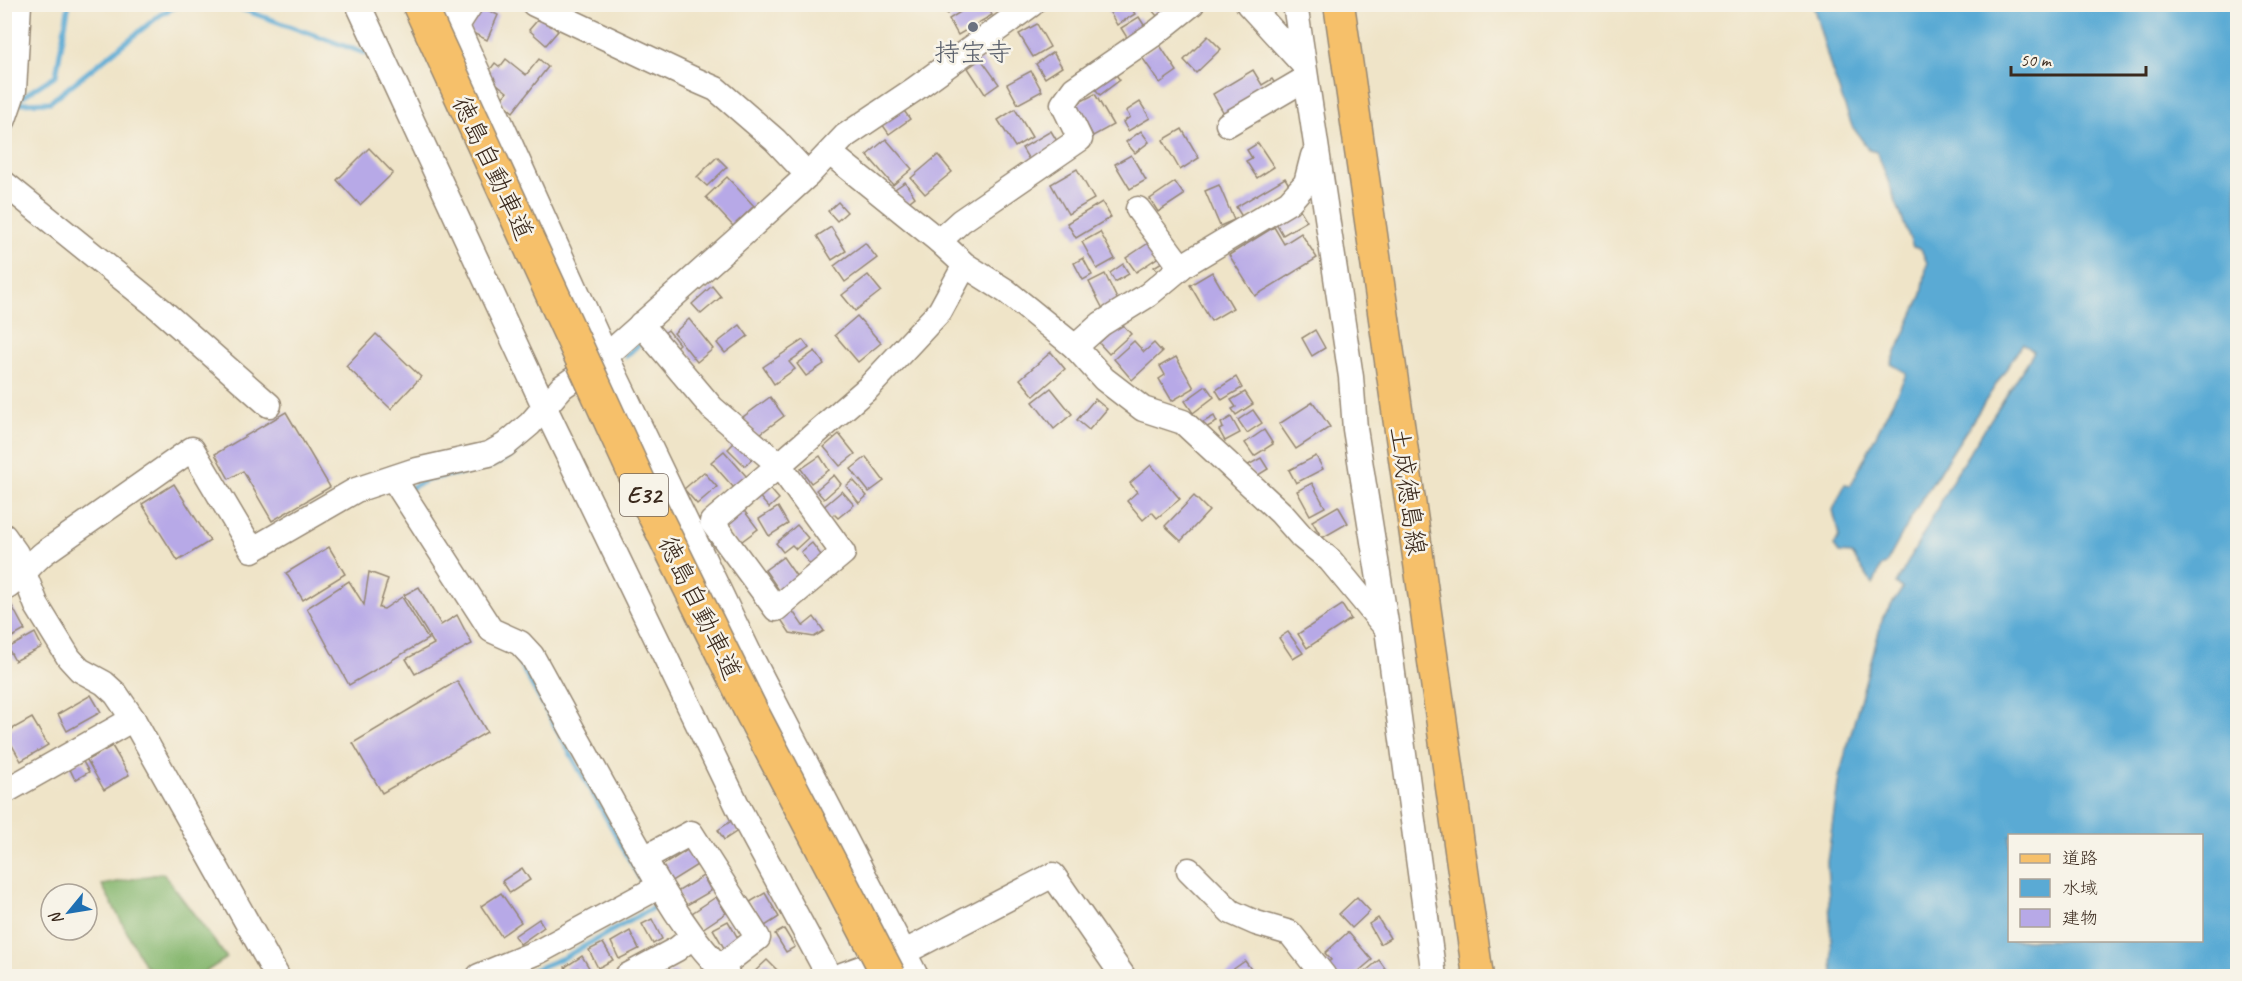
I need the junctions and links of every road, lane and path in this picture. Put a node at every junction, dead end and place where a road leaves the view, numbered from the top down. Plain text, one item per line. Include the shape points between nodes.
1 (19, 4) edge
2 (358, 4) edge
3 (419, 4) edge
4 (447, 4) edge
5 (471, 4) edge
6 (534, 4) edge
7 (1032, 4) edge
8 (1192, 4) edge
9 (1248, 4) edge
10 (1295, 4) edge
11 (1339, 4) edge
12 (456, 27) junction
13 (1303, 71) junction
14 (6, 112) edge
15 (1228, 123) dead end
16 (1315, 147) junction
17 (830, 153) junction
18 (808, 175) junction
19 (4, 183) edge
20 (1138, 208) dead end
21 (939, 241) junction
22 (965, 266) junction
23 (1181, 267) junction
24 (641, 324) junction
25 (1075, 346) junction
26 (606, 356) junction
27 (269, 405) dead end
28 (544, 406) junction
29 (779, 465) junction
30 (393, 478) junction
31 (4, 536) edge
32 (23, 573) junction
33 (4, 589) edge
34 (1387, 629) junction
35 (133, 719) junction
36 (4, 792) edge
37 (644, 858) junction
38 (1189, 870) dead end
39 (652, 891) junction
40 (685, 942) junction
41 (896, 965) edge
42 (1475, 970) edge
43 (723, 972) edge
44 (277, 976) edge
45 (479, 976) edge
46 (627, 976) edge
47 (829, 976) edge
48 (839, 976) edge
49 (916, 976) edge
50 (1123, 976) edge
51 (1324, 976) edge
52 (1434, 976) edge

1 - 14 street via 17,69
2 - 28 street
3 - 41 highway, 徳島自動車道 / E32, bridge via 645,498 746,700
4 - 12 street
5 - 12 street
6 - 18 street via 716,88
7 - 17 street via 844,136
8 - 21 street via 1074,89 1063,104 1080,139 961,221
9 - 13 street
10 - 13 street
11 - 42 main road, 土成徳島線
12 - 26 street
13 - 15 street
13 - 16 street
16 - 23 street via 1306,183 1289,202
16 - 34 street
17 - 18 street
17 - 21 street
18 - 24 street
19 - 27 street via 160,309
20 - 23 street
21 - 22 street
22 - 25 street via 1006,291
22 - 29 street via 940,311 868,388
23 - 25 street
24 - 26 street
24 - 29 street via 712,408
25 - 34 street via 1104,379 1143,409 1183,422 1330,560
26 - 28 street via 562,387
26 - 41 street
28 - 30 street via 530,424 489,454
28 - 47 street via 740,812
29 - 29 street via 843,553 776,609 712,522
30 - 32 street via 356,490 252,550 192,449 44,553
30 - 37 street via 491,630 520,643 532,656
31 - 32 street
32 - 33 street
32 - 35 street via 37,606 69,658 116,694
34 - 52 street
35 - 36 street
35 - 44 street
37 - 39 street
37 - 43 street via 691,833 758,938
38 - 51 street via 1231,912 1290,933
39 - 40 street
39 - 45 street via 540,951
40 - 43 street
40 - 46 street
41 - 48 street
41 - 49 street
41 - 50 street via 1053,875

